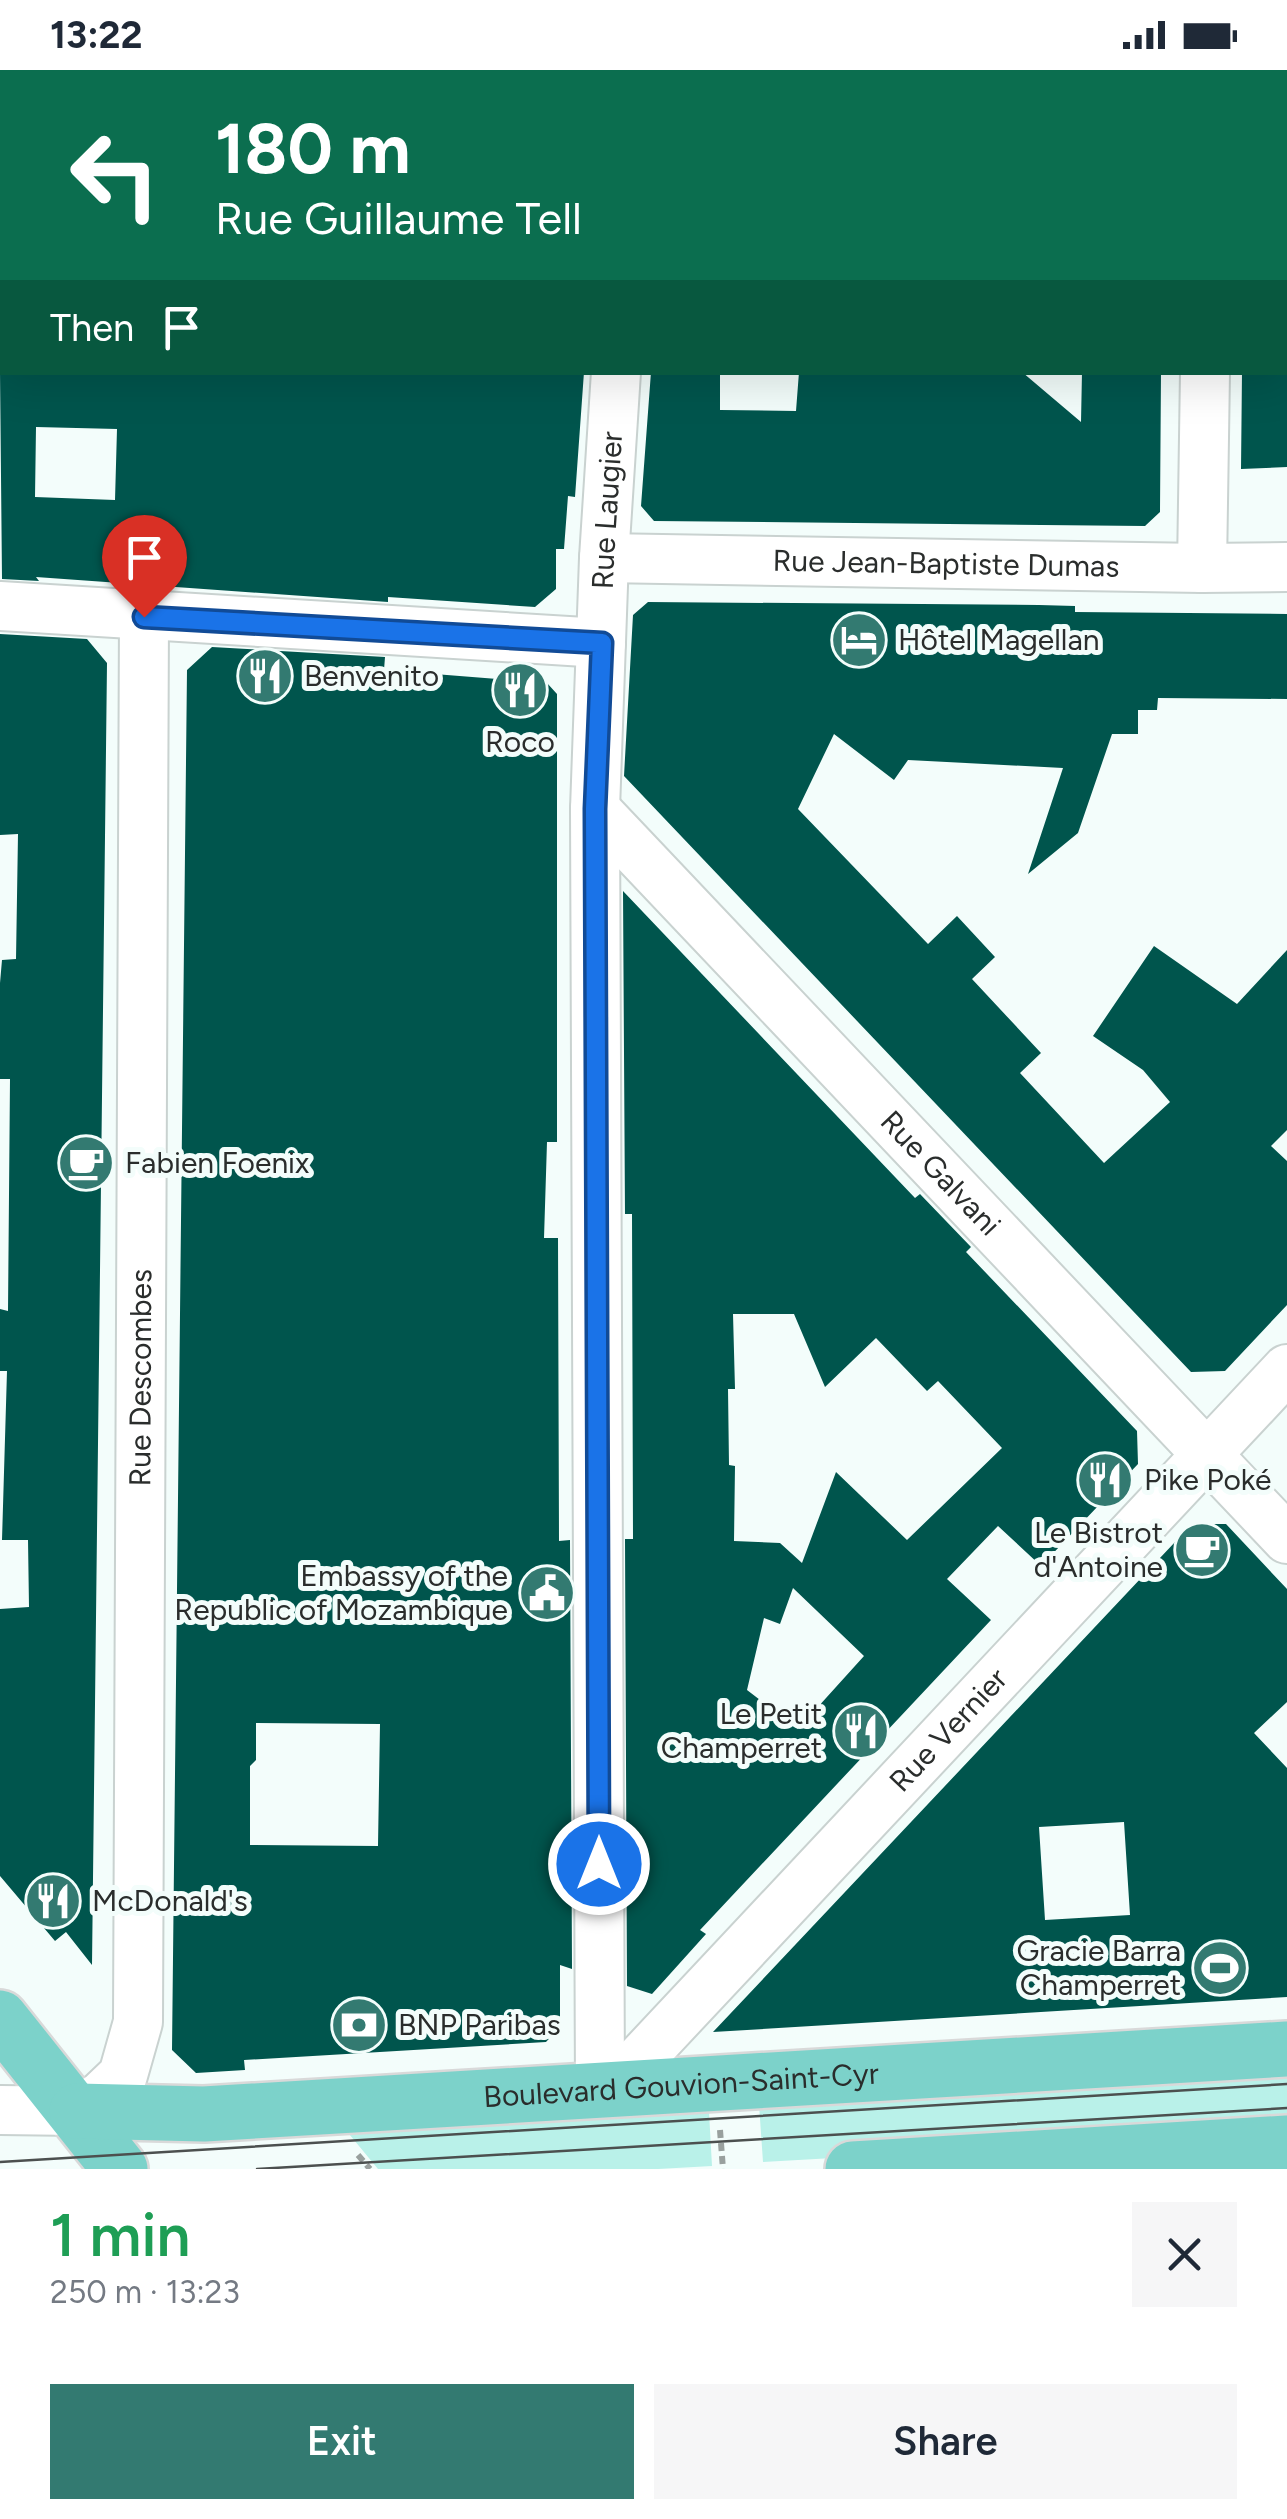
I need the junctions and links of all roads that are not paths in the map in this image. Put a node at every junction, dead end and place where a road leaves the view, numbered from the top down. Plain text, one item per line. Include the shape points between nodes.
1 (616, 375) edge
2 (1205, 375) edge
3 (604, 558) junction
4 (1287, 566) edge
5 (1202, 568) junction
6 (0, 606) edge
7 (144, 617) junction
8 (602, 643) junction
9 (595, 809) junction
10 (1287, 1369) edge
11 (1207, 1455) junction
12 (1287, 1539) edge
13 (7, 2036) edge
14 (1287, 2049) edge
15 (606, 2089) junction
16 (0, 2110) edge
17 (77, 2111) junction
18 (1287, 2144) edge
19 (120, 2169) edge
20 (853, 2169) edge

1 - 3 street, Rue Laugier
2 - 5 street
3 - 5 street, Rue Jean-Baptiste Dumas
3 - 8 street, Rue Laugier
4 - 5 street, Rue Jean-Baptiste Dumas
6 - 7 street
7 - 8 street
7 - 17 street, Rue Descombes via 138,2022 124,2076
8 - 9 street, Rue Laugier
9 - 11 street, Rue Galvani
9 - 15 street, Rue Laugier
10 - 11 street, Rue Vernier
11 - 12 street, Rue Galvani
11 - 15 street, Rue Vernier
13 - 17 main road
14 - 15 main road, Boulevard Gouvion-Saint-Cyr
15 - 17 main road, Boulevard Gouvion-Saint-Cyr via 204,2114
16 - 17 street
17 - 19 main road
18 - 20 main road

